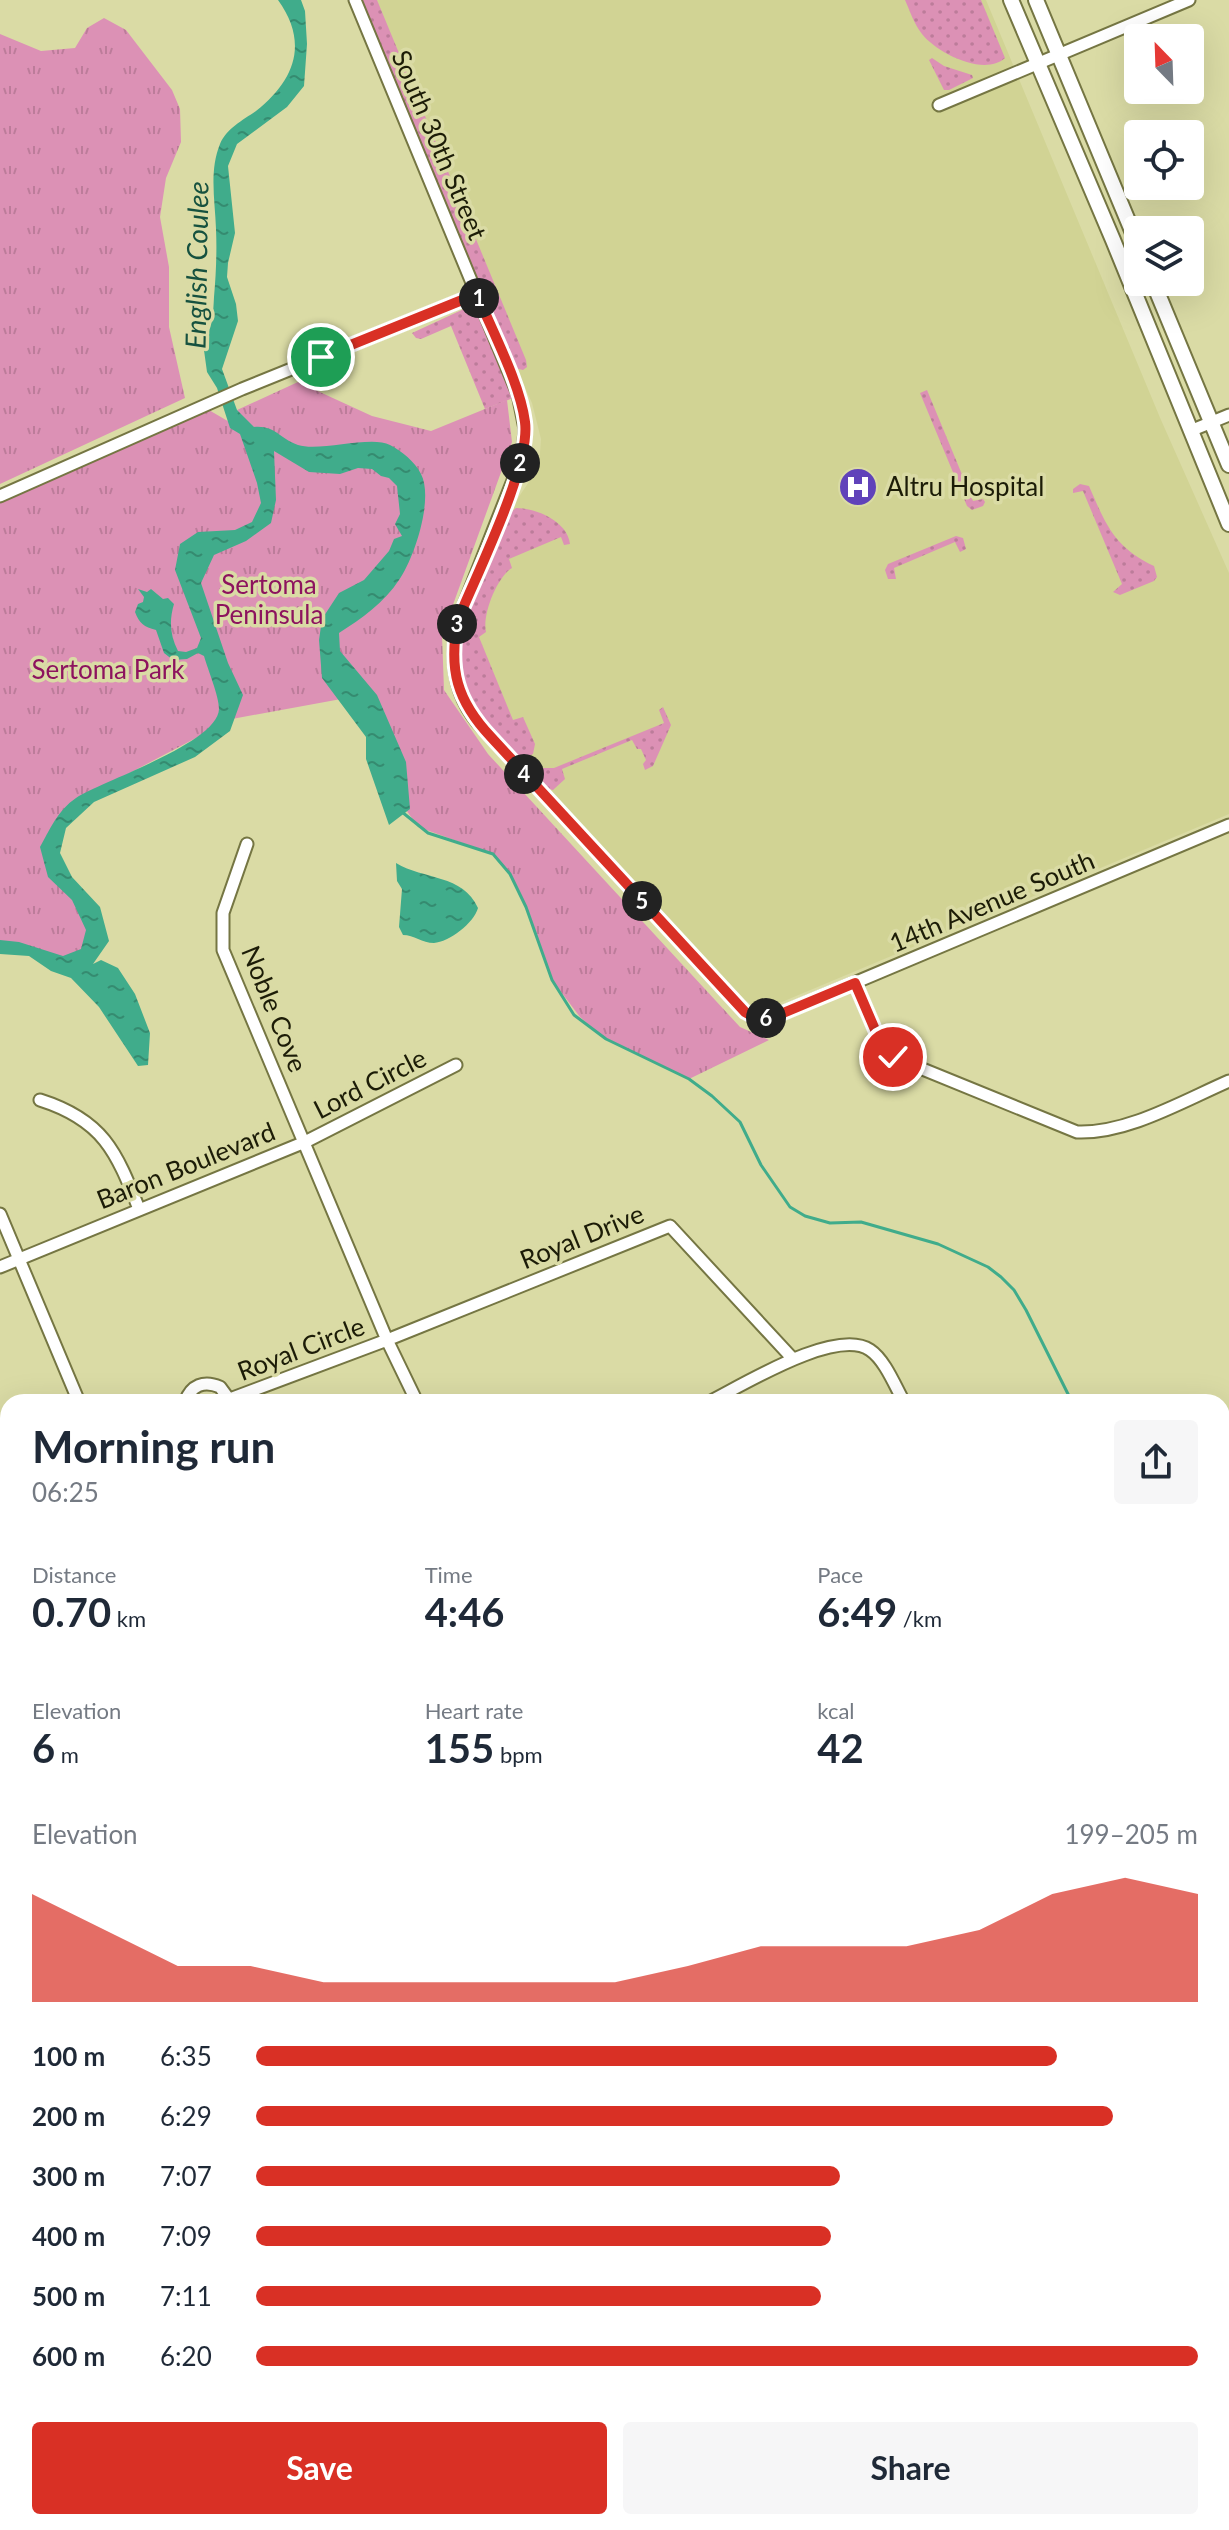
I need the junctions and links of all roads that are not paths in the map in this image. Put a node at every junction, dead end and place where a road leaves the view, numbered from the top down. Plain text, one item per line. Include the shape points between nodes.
1 (355, 0) edge
2 (1011, 0) edge
3 (1036, 0) edge
4 (1189, 0) edge
5 (1059, 56) junction
6 (1038, 65) junction
7 (939, 105) dead end
8 (1126, 216) edge
9 (477, 294) junction
10 (1159, 296) edge
11 (1229, 415) edge
12 (1211, 422) junction
13 (1190, 431) junction
14 (1229, 465) edge
15 (0, 496) edge
16 (1229, 524) edge
17 (1229, 825) edge
18 (247, 844) dead end
19 (855, 983) junction
20 (771, 1018) joint
21 (456, 1065) dead end
22 (1229, 1081) edge
23 (40, 1100) dead end
24 (305, 1142) junction
25 (139, 1209) junction
26 (0, 1214) edge
27 (20, 1259) junction
28 (0, 1267) edge
29 (387, 1340) junction
30 (793, 1359) junction
31 (76, 1394) edge
32 (189, 1394) edge
33 (226, 1394) edge
34 (249, 1394) edge
35 (413, 1394) edge
36 (725, 1394) edge
37 (899, 1394) edge

1 - 9 street, South 30th Street
2 - 6 main road
3 - 5 main road
4 - 5 street
5 - 6 street
5 - 8 main road
6 - 7 street
6 - 13 main road
9 - 15 street via 208,403
9 - 20 street, South 30th Street via 518,394 525,437 509,494 458,620 454,666 462,699 478,723 745,1012
10 - 12 main road
11 - 12 street
12 - 13 street
12 - 14 main road
13 - 16 main road
17 - 19 street, 14th Avenue South
18 - 24 street, Noble Cove via 223,913 223,950
19 - 20 street, 14th Avenue South
19 - 22 street via 879,1039 893,1057 1077,1132 1119,1128
21 - 24 street, Lord Circle
23 - 25 street via 68,1108 100,1131
24 - 25 street, Baron Boulevard
24 - 29 street, Baron Boulevard
25 - 27 street, Baron Boulevard
26 - 27 street
27 - 28 street, Baron Boulevard
27 - 31 street
29 - 30 street, Royal Drive via 670,1226
29 - 34 street, Royal Circle
29 - 35 street, Baron Boulevard
30 - 36 street
30 - 37 street via 834,1344 859,1345 872,1351
32 - 33 street, Royal Circle via 205,1383

